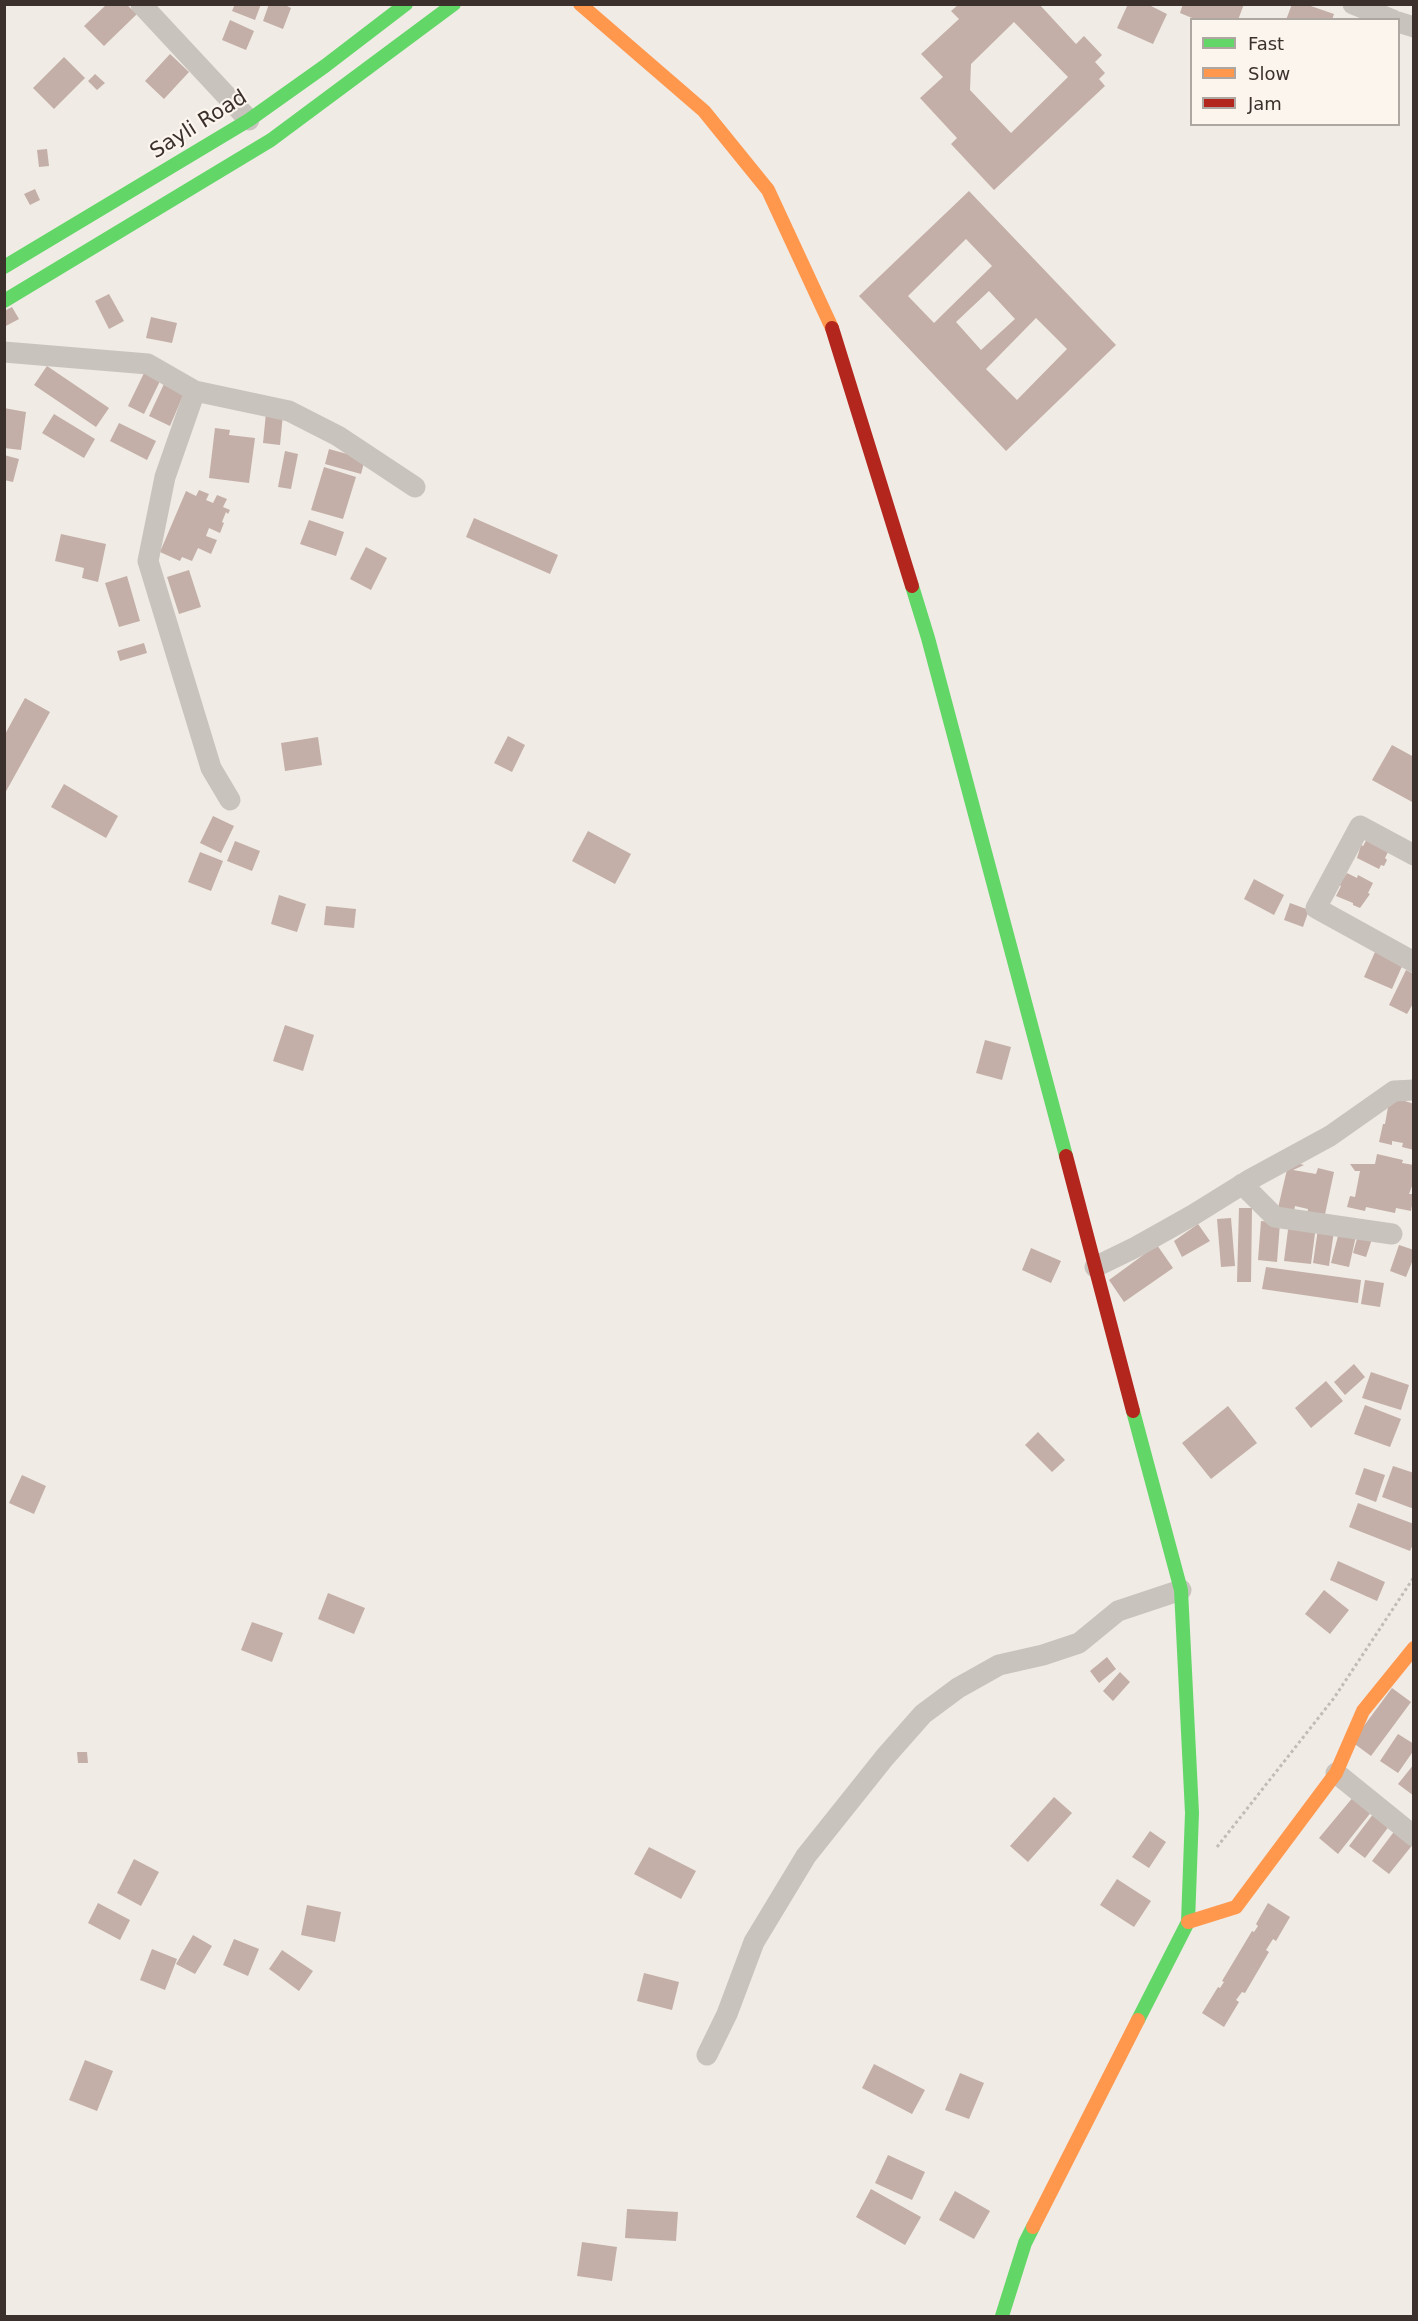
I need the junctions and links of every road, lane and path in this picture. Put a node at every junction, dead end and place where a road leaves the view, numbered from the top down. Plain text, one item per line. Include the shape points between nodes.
1 (141, 4) edge
2 (406, 4) edge
3 (454, 4) edge
4 (580, 4) edge
5 (1353, 4) edge
6 (1388, 18) edge
7 (249, 120) junction
8 (4, 267) edge
9 (4, 301) edge
10 (4, 352) edge
11 (195, 391) junction
12 (415, 487) dead end
13 (230, 800) dead end
14 (1413, 855) edge
15 (1413, 962) edge
16 (1413, 1090) edge
17 (1242, 1184) junction
18 (1392, 1234) dead end
19 (1095, 1267) junction
20 (1413, 1577) edge
21 (1181, 1590) junction
22 (1413, 1648) edge
23 (1336, 1773) junction
24 (1413, 1836) edge
25 (1215, 1851) dead end
26 (1188, 1922) junction
27 (707, 2055) dead end
28 (1002, 2316) edge

1 - 7 street
2 - 7 main road, Sayli Road
3 - 9 main road via 272,140
4 - 19 main road via 704,111 768,190 834,333 928,638
5 - 6 street
7 - 8 main road, Sayli Road
10 - 11 street via 148,364
11 - 12 street via 289,411 338,436
11 - 13 street via 165,477 148,561 211,768
14 - 15 street via 1360,826 1316,908
16 - 17 street via 1394,1090 1330,1136
17 - 18 street via 1275,1217
17 - 19 street via 1146,1242
19 - 21 main road
20 - 25 path via 1334,1698
21 - 26 main road via 1192,1813
21 - 27 street via 1118,1611 1079,1642 999,1665 923,1714 806,1856 753,1942 727,2014
22 - 23 main road via 1363,1712
23 - 24 street
23 - 26 main road via 1236,1907
26 - 28 main road via 1024,2243

